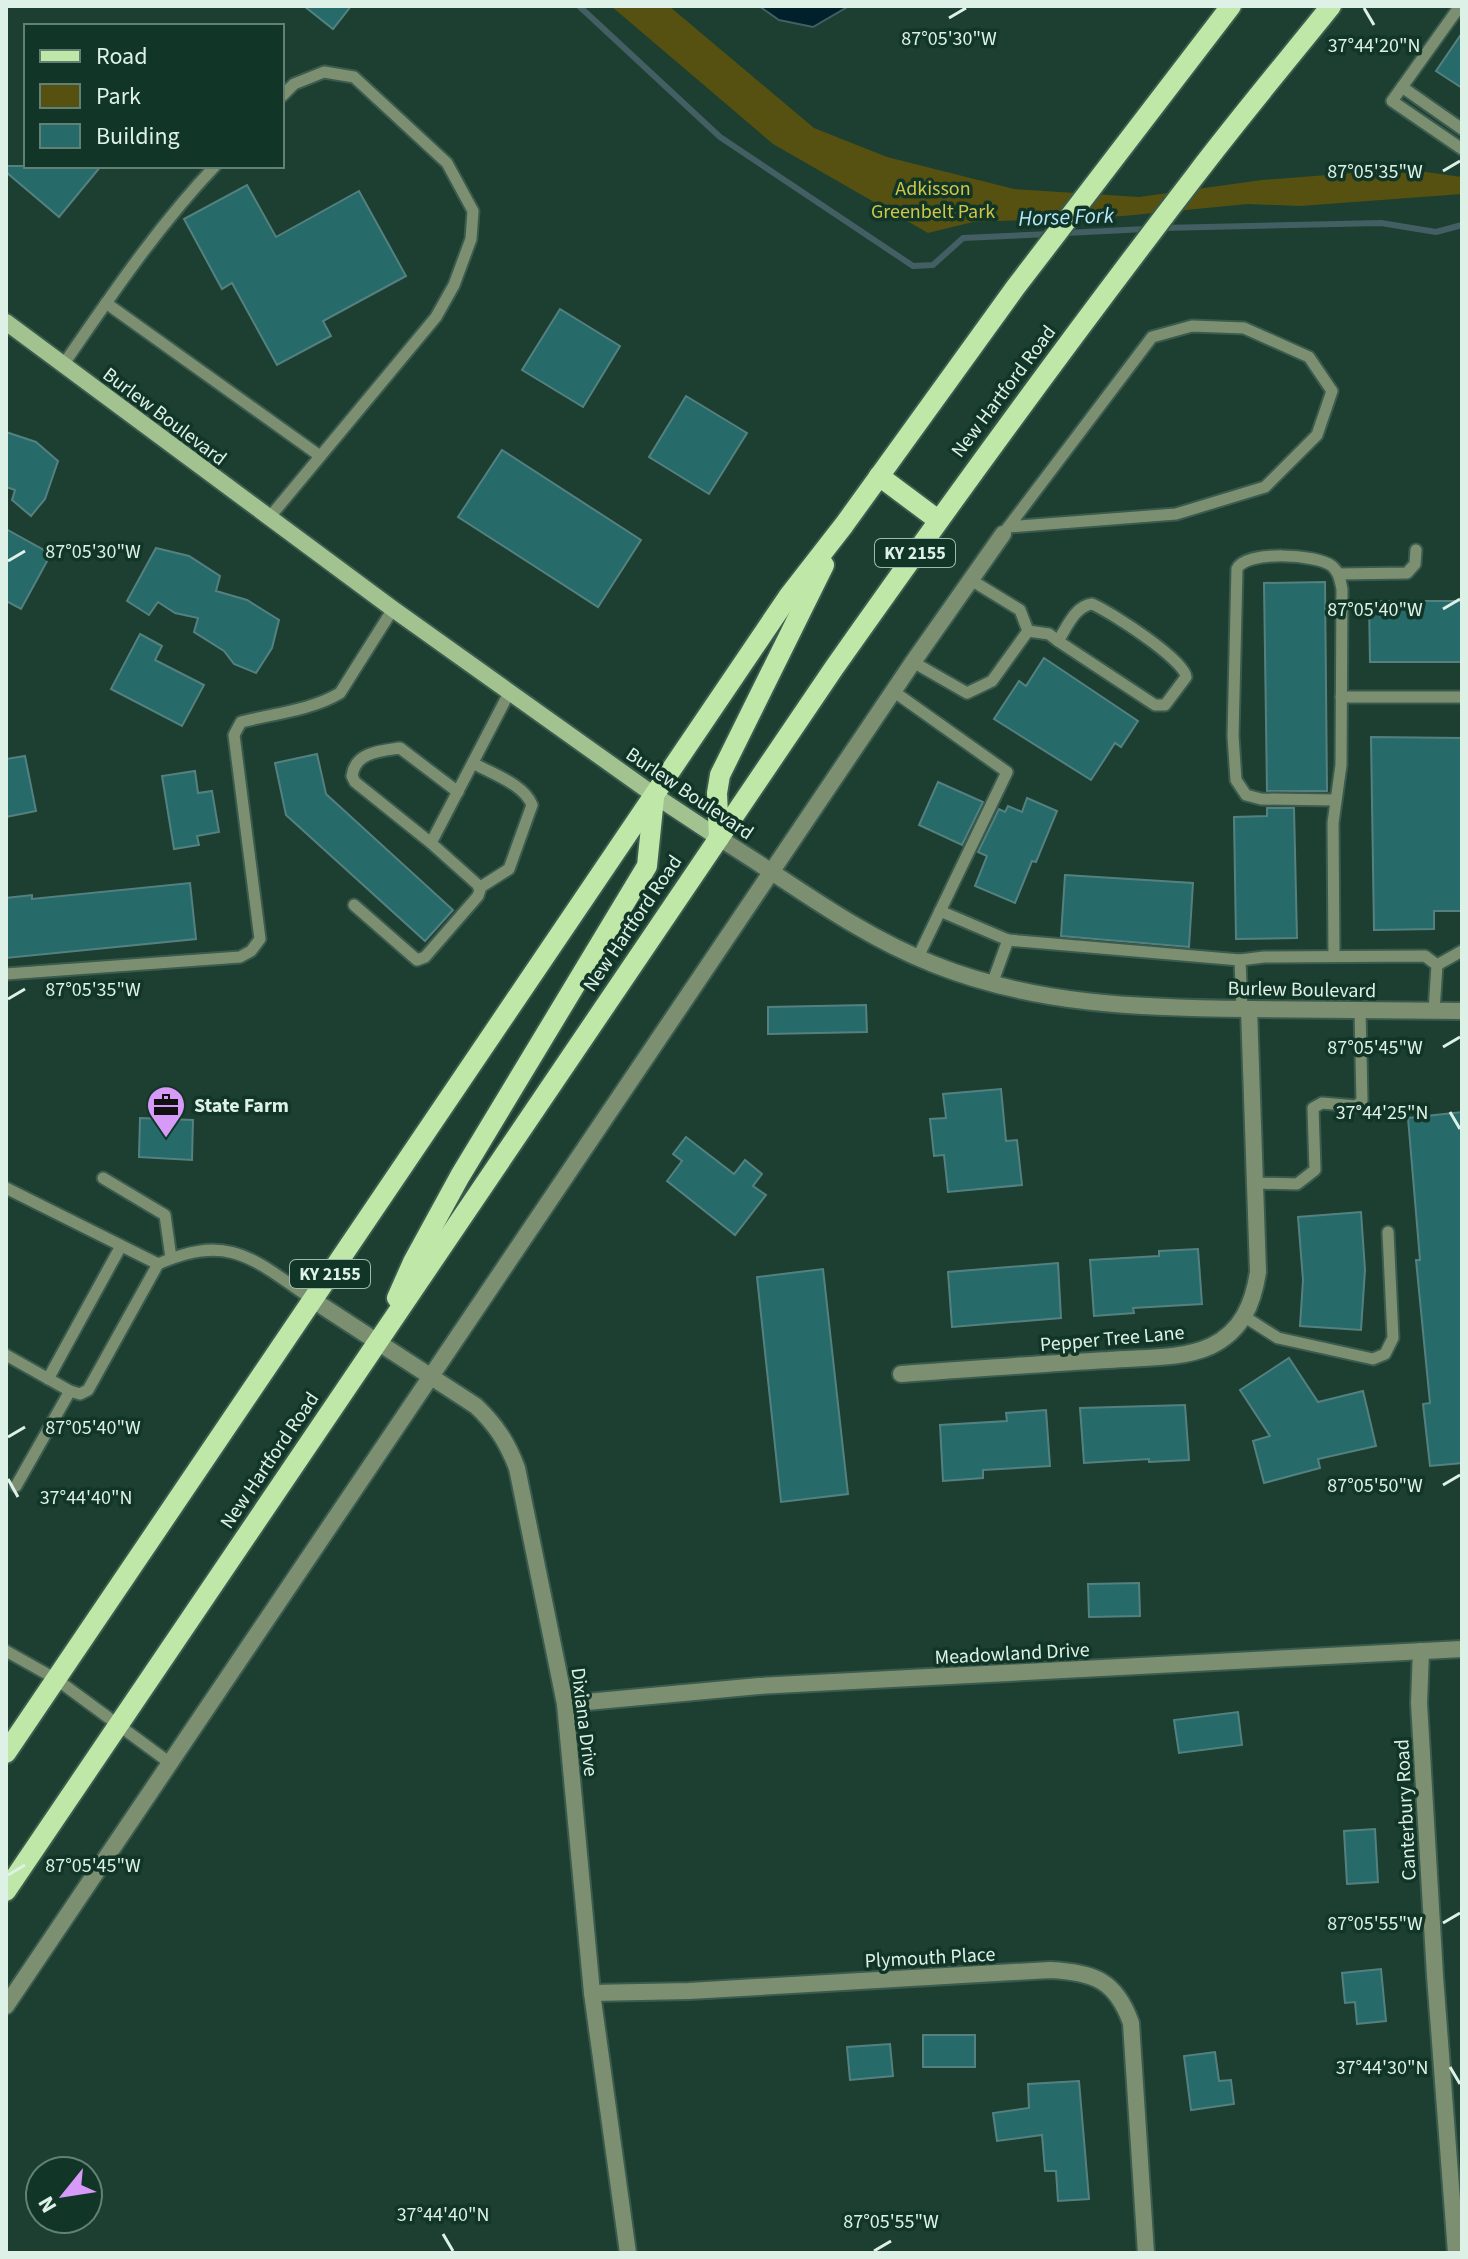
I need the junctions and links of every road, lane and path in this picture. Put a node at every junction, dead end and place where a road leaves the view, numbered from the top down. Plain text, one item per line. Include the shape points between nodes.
1 (1231, 6) edge
2 (1331, 6) edge
3 (1460, 6) edge
4 (1402, 87) junction
5 (284, 94) edge
6 (1462, 129) edge
7 (1462, 149) edge
8 (213, 168) edge
9 (106, 303) junction
10 (6, 322) edge
11 (63, 365) junction
12 (320, 456) junction
13 (879, 476) junction
14 (269, 518) junction
15 (938, 520) junction
16 (844, 525) junction
17 (1005, 531) junction
18 (1416, 550) dead end
19 (1339, 574) junction
20 (971, 580) junction
21 (393, 609) junction
22 (1028, 631) junction
23 (1058, 641) junction
24 (913, 662) junction
25 (893, 691) junction
26 (509, 693) junction
27 (1341, 697) junction
28 (1462, 697) edge
29 (473, 763) junction
30 (458, 792) junction
31 (654, 795) junction
32 (1335, 800) junction
33 (719, 838) junction
34 (431, 843) junction
35 (771, 872) junction
36 (479, 888) junction
37 (354, 905) dead end
38 (940, 911) junction
39 (1008, 940) junction
40 (1462, 951) edge
41 (1334, 956) junction
42 (918, 957) junction
43 (1240, 960) junction
44 (1437, 965) junction
45 (6, 974) edge
46 (992, 984) junction
47 (1245, 1009) junction
48 (1360, 1010) junction
49 (1434, 1011) junction
50 (1462, 1011) edge
51 (103, 1178) dead end
52 (1255, 1183) junction
53 (6, 1188) edge
54 (1388, 1232) dead end
55 (121, 1246) junction
56 (171, 1258) junction
57 (158, 1264) junction
58 (313, 1300) junction
59 (1245, 1317) junction
60 (378, 1342) junction
61 (6, 1355) edge
62 (901, 1374) dead end
63 (433, 1376) junction
64 (48, 1379) junction
65 (70, 1391) junction
66 (16, 1486) dead end
67 (1462, 1649) edge
68 (6, 1651) edge
69 (1421, 1651) junction
70 (56, 1679) junction
71 (565, 1704) junction
72 (118, 1726) junction
73 (6, 1753) edge
74 (170, 1763) junction
75 (6, 1891) edge
76 (592, 1993) junction
77 (6, 2006) edge
78 (628, 2253) edge
79 (1146, 2253) edge
80 (1456, 2253) edge

1 - 13 main road, KY 2155
2 - 15 main road, New Hartford Road / KY 2155 via 1196,174
3 - 4 lane
4 - 6 lane
4 - 7 lane via 1392,101
5 - 12 lane via 324,72 354,77 447,163 473,211 471,239 436,317
8 - 9 lane via 174,210
9 - 11 lane
9 - 12 lane
10 - 11 street, Burlew Boulevard
11 - 14 street, Burlew Boulevard
12 - 14 lane
13 - 15 main road
13 - 16 main road, KY 2155
14 - 21 street, Burlew Boulevard
15 - 33 main road, New Hartford Road / KY 2155
16 - 31 main road, KY 2155 via 788,597
16 - 33 main road via 720,775
17 - 17 lane via 1152,337 1192,326 1244,328 1309,357 1332,391 1317,435 1265,487 1176,514
17 - 20 street
18 - 19 lane via 1415,564 1407,573
19 - 27 lane
19 - 32 lane via 1330,564 1305,558 1260,557 1239,563 1233,736 1236,780 1246,795
20 - 22 lane via 1020,610
20 - 24 street
21 - 26 street, Burlew Boulevard
21 - 45 lane via 340,693 241,722 234,735 260,939 251,951 240,957
22 - 23 lane
22 - 24 lane via 992,681 967,693
23 - 23 lane via 1155,705 1165,705 1186,677 1171,655 1092,604 1078,609
24 - 25 street
25 - 35 street
25 - 38 lane via 1007,772
26 - 29 lane
26 - 31 street, Burlew Boulevard
27 - 28 lane
27 - 32 lane via 1340,787
29 - 30 lane
29 - 36 lane via 520,790 532,805 509,869
30 - 34 lane
30 - 34 lane via 400,748 367,755 356,763 355,782
31 - 33 street, Burlew Boulevard
31 - 58 main road, KY 2155
31 - 60 main road via 647,866 460,1176 413,1262
32 - 41 lane
33 - 35 street, Burlew Boulevard
33 - 60 main road, New Hartford Road / KY 2155
34 - 36 lane
35 - 42 street, Burlew Boulevard
35 - 63 street
36 - 37 lane via 478,896 417,960
38 - 39 lane
38 - 42 lane
39 - 43 lane
39 - 46 lane
40 - 44 lane
41 - 43 lane
41 - 44 lane via 1425,956
42 - 46 street, Burlew Boulevard
43 - 47 lane
44 - 49 lane
46 - 47 street, Burlew Boulevard via 1087,1003
47 - 48 street, Burlew Boulevard
47 - 52 street
48 - 49 street, Burlew Boulevard
48 - 52 lane via 1362,1101 1356,1106 1322,1103 1313,1108 1315,1170 1297,1184
49 - 50 street, Burlew Boulevard
51 - 56 lane via 165,1215
52 - 59 street via 1258,1272
53 - 55 lane
54 - 59 lane via 1393,1338 1385,1354 1373,1359 1278,1338
55 - 57 lane
55 - 64 lane
56 - 57 lane
56 - 58 lane via 195,1250 234,1251
57 - 65 lane via 88,1390
58 - 60 street, Dixiana Drive
58 - 70 main road, KY 2155
59 - 62 street, Pepper Tree Lane via 1230,1334 1189,1353
60 - 63 street, Dixiana Drive
60 - 72 main road, New Hartford Road / KY 2155
61 - 64 lane
63 - 71 street, Dixiana Drive via 476,1406 507,1442 517,1468
63 - 74 street
64 - 65 lane
65 - 66 lane
67 - 69 street, Meadowland Drive
68 - 70 lane
69 - 71 street, Meadowland Drive via 759,1686
69 - 80 street, Canterbury Road via 1419,1703
70 - 72 lane
70 - 73 main road, KY 2155
71 - 76 street, Dixiana Drive
72 - 74 lane
72 - 75 main road, New Hartford Road / KY 2155
74 - 77 street
76 - 78 street, Dixiana Drive
76 - 79 street, Plymouth Place via 1050,1970 1097,1978 1125,2004 1131,2023

